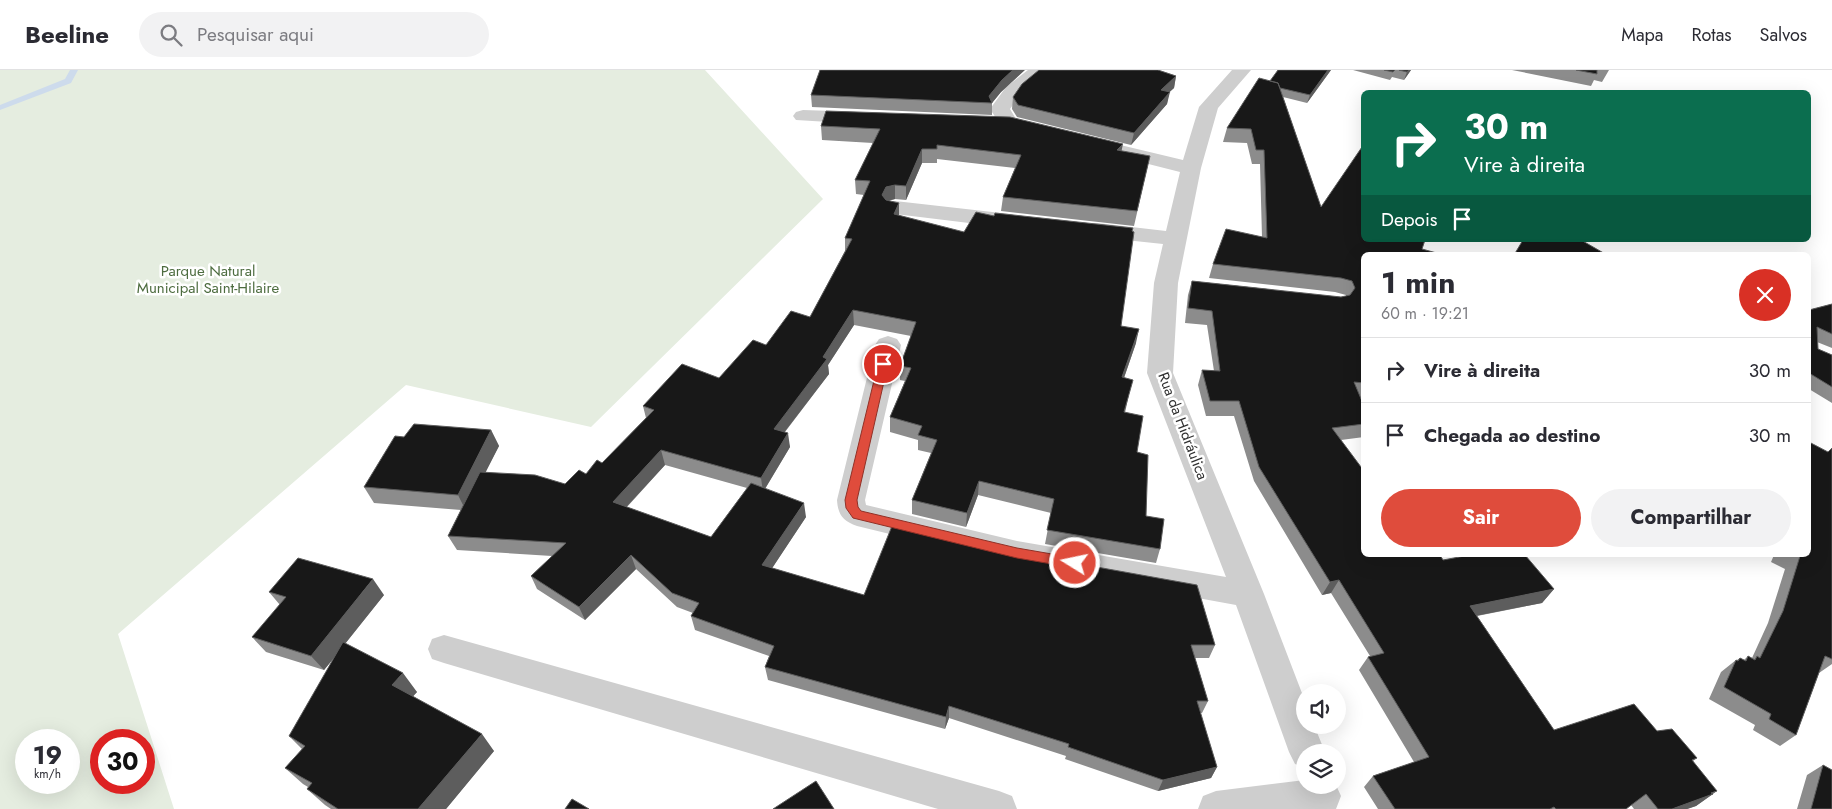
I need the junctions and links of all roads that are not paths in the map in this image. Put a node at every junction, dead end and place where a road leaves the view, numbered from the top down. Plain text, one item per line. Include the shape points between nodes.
1 (1039, 70) edge
2 (1242, 70) edge
3 (803, 116) dead end
4 (882, 119) edge
5 (1058, 136) edge
6 (1096, 145) edge
7 (1190, 168) junction
8 (894, 208) edge
9 (1031, 223) edge
10 (1080, 228) edge
11 (1177, 239) junction
12 (888, 345) dead end
13 (1248, 594) junction
14 (444, 649) dead end
15 (1304, 744) edge
16 (1323, 797) edge
17 (999, 809) edge
18 (1216, 809) edge

1 - 5 street via 1013,91 1000,109 999,123
2 - 7 street, Rua da Hidráulica via 1210,107
3 - 4 street
6 - 7 street
7 - 11 street, Rua da Hidráulica
8 - 9 street
10 - 11 street
11 - 13 street, Rua da Hidráulica via 1169,262 1176,284 1160,373
12 - 13 street via 851,500 857,514 1017,553
13 - 15 street, Rua da Hidráulica
14 - 17 street
16 - 18 street

